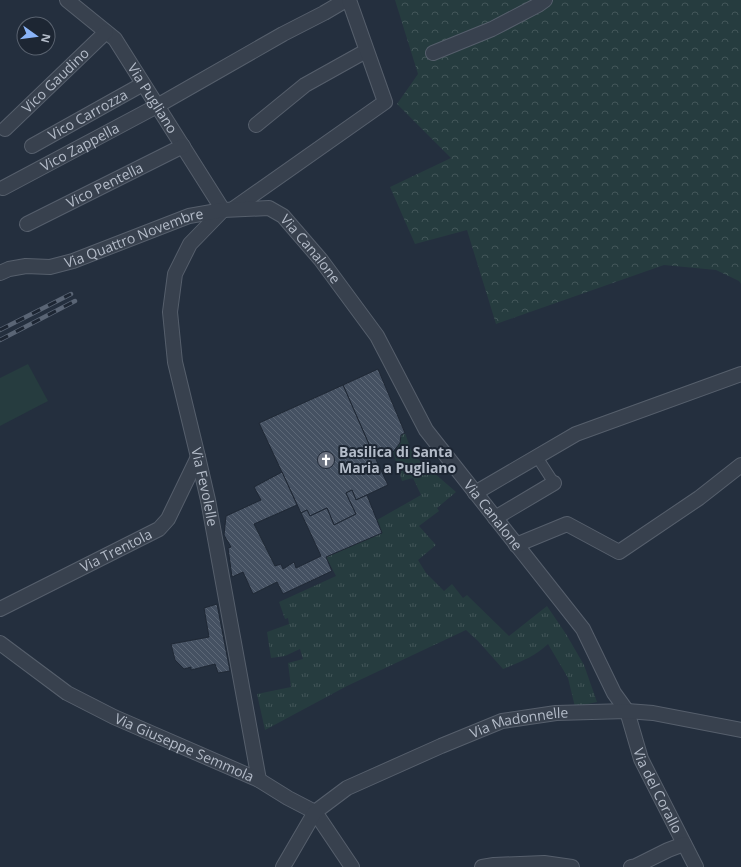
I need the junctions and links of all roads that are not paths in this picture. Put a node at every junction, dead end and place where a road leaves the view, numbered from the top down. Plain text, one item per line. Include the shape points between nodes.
1 (67, 0) edge
2 (348, 0) edge
3 (545, 0) edge
4 (106, 32) junction
5 (366, 51) junction
6 (434, 54) dead end
7 (144, 84) junction
8 (157, 106) junction
9 (256, 125) dead end
10 (5, 129) dead end
11 (32, 146) dead end
12 (183, 146) junction
13 (3, 188) dead end
14 (269, 208) joint
15 (228, 210) junction
16 (27, 224) dead end
17 (0, 273) edge
18 (741, 374) edge
19 (198, 457) junction
20 (537, 457) junction
21 (741, 465) edge
22 (554, 483) joint
23 (475, 493) junction
24 (495, 518) junction
25 (516, 545) junction
26 (0, 609) edge
27 (0, 643) edge
28 (627, 711) junction
29 (741, 730) edge
30 (259, 780) junction
31 (315, 812) junction
32 (684, 844) junction
33 (283, 867) edge
34 (352, 867) edge
35 (482, 867) edge
36 (572, 867) edge
37 (631, 867) edge
38 (696, 867) edge

1 - 4 street, Via Pugliano
2 - 5 street
2 - 8 street, Vico Zappella
3 - 6 street via 492,29
4 - 7 street, Via Pugliano via 115,39
4 - 10 street, Vico Gaudino
5 - 9 street via 305,85
5 - 15 street, Via Fevolelle via 385,102
7 - 8 street, Via Pugliano
7 - 11 street, Vico Carrozza
8 - 12 street, Via Pugliano
8 - 13 street, Vico Zappella
12 - 15 street, Via Pugliano
12 - 16 street, Vico Pentella
14 - 15 street, Via Quattro Novembre
14 - 23 street, Via Canalone via 284,216 321,260 377,336 426,430
15 - 17 street, Via Quattro Novembre via 188,216 73,261 50,267 26,266
15 - 19 street, Via Fevolelle via 190,244 175,274 170,312 175,362
18 - 20 street via 576,434
19 - 26 street, Via Trentola via 168,519 159,529
19 - 30 street, Via Fevolelle
20 - 22 street
20 - 23 street
21 - 25 street via 699,498 619,552 567,524
22 - 24 street
23 - 24 street, Via Canalone
24 - 25 street, Via Canalone
25 - 28 street, Via Canalone via 583,629 614,693
27 - 30 street, Via Giuseppe Semmola via 67,694
28 - 29 street, Via Madonnelle via 653,713
28 - 31 street, Via Madonnelle via 556,713 502,721 347,788
28 - 32 street, Via del Corallo via 641,759
30 - 31 street, Via Giuseppe Semmola
31 - 33 street
31 - 34 street, Via Giuseppe Semmola
32 - 37 street
32 - 38 street, Via del Corallo
35 - 36 street via 544,863

